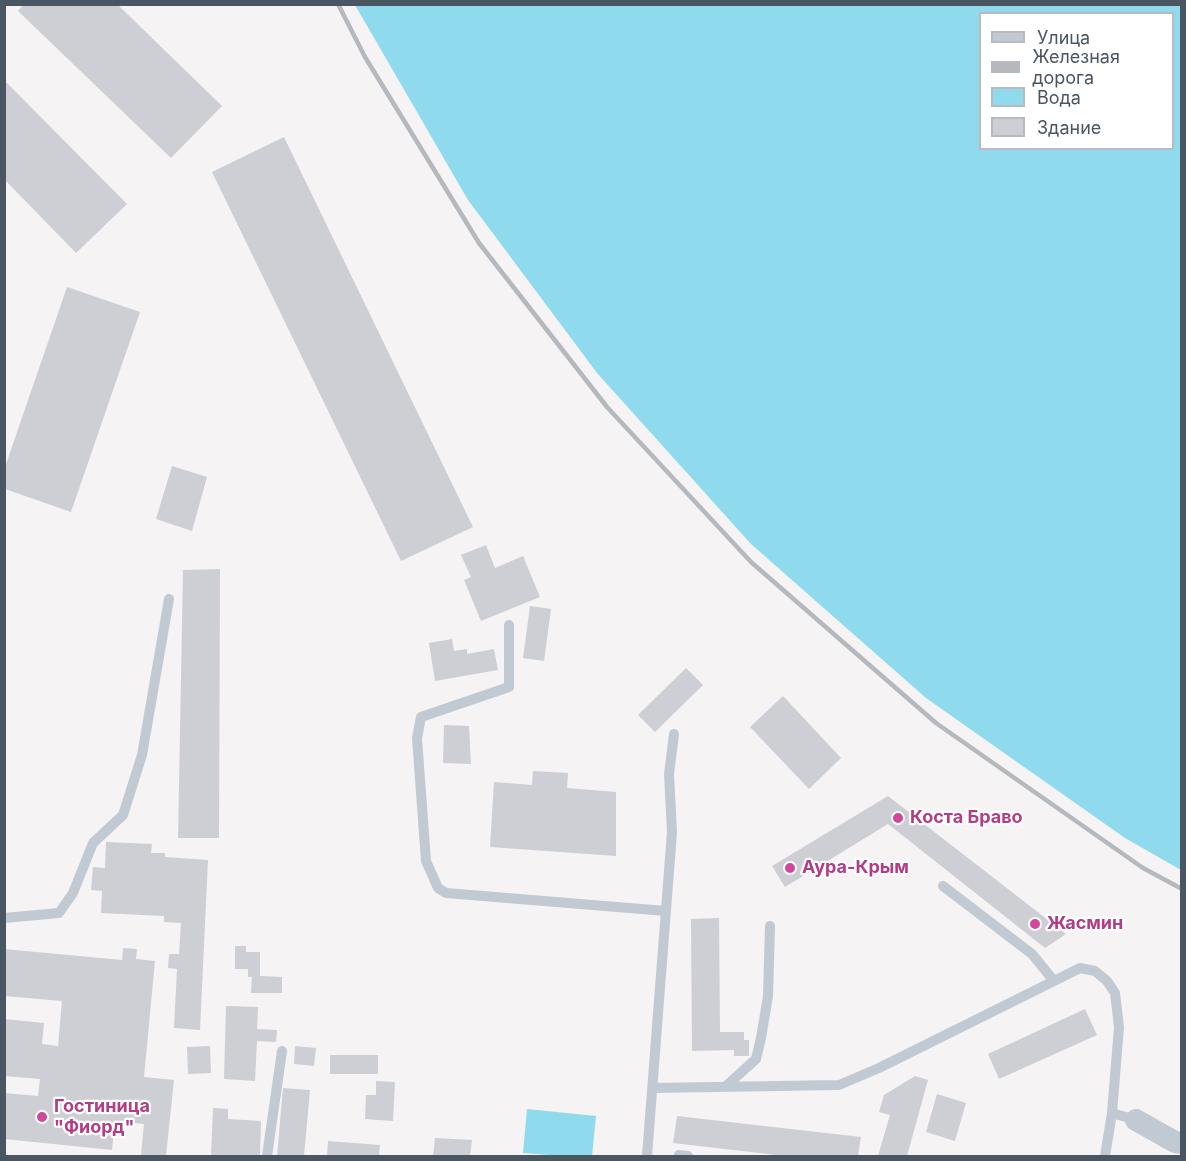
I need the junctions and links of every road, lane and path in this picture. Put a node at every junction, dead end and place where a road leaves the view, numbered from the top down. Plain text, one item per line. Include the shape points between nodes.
1 (169, 599) dead end
2 (509, 625) dead end
3 (674, 734) dead end
4 (943, 886) dead end
5 (666, 911) junction
6 (4, 918) edge
7 (770, 926) dead end
8 (1054, 981) junction
9 (282, 1051) dead end
10 (725, 1087) junction
11 (652, 1088) junction
12 (1112, 1113) junction
13 (1136, 1120) joint
14 (1182, 1143) edge
15 (267, 1156) edge
16 (647, 1156) edge
17 (1105, 1156) edge

1 - 6 lane via 142,755 123,815 93,843 73,893 59,913
2 - 5 lane via 509,687 421,717 417,738 426,861 438,888 446,893
3 - 5 lane via 669,774 672,832
4 - 8 lane via 1032,954
5 - 11 lane
7 - 10 lane via 768,996 756,1059
8 - 10 lane via 839,1085
8 - 12 lane via 1080,968 1095,972 1115,993 1119,1027
9 - 15 lane
10 - 11 lane
11 - 16 lane
12 - 13 lane
12 - 17 lane
13 - 14 street

